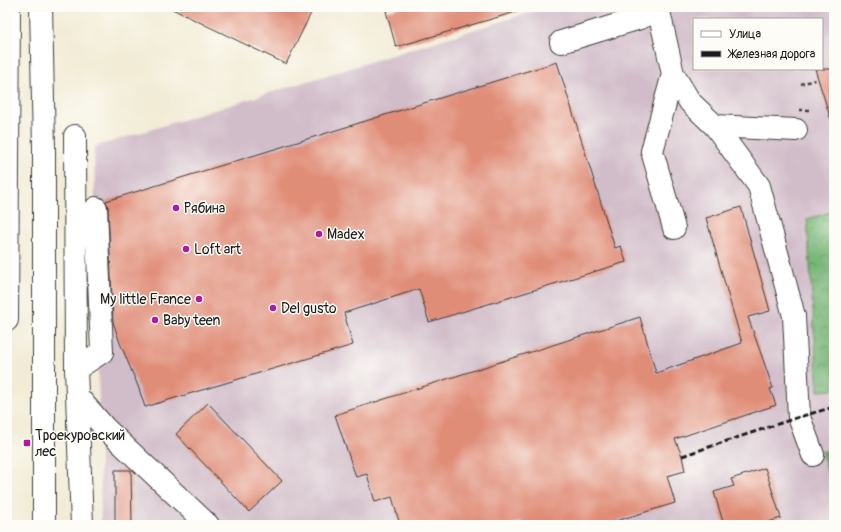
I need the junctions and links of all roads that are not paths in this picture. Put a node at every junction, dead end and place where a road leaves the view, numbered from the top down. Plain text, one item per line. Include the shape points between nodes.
1 (9, 7) edge
2 (41, 7) edge
3 (659, 8) edge
4 (562, 42) dead end
5 (673, 74) junction
6 (715, 126) junction
7 (796, 130) dead end
8 (75, 136) dead end
9 (96, 208) dead end
10 (674, 228) dead end
11 (7, 320) edge
12 (76, 369) junction
13 (77, 396) junction
14 (813, 455) dead end
15 (44, 525) edge
16 (82, 525) edge
17 (208, 525) edge

1 - 11 main road
2 - 15 main road, bridge via 44,148
3 - 4 main road via 640,18
3 - 5 main road
5 - 6 main road via 690,102
5 - 10 main road via 652,151
6 - 7 main road
6 - 14 main road via 759,186 794,316 799,417
8 - 12 main road
9 - 12 main road via 102,352
12 - 13 main road
13 - 16 main road
13 - 17 main road via 105,428

